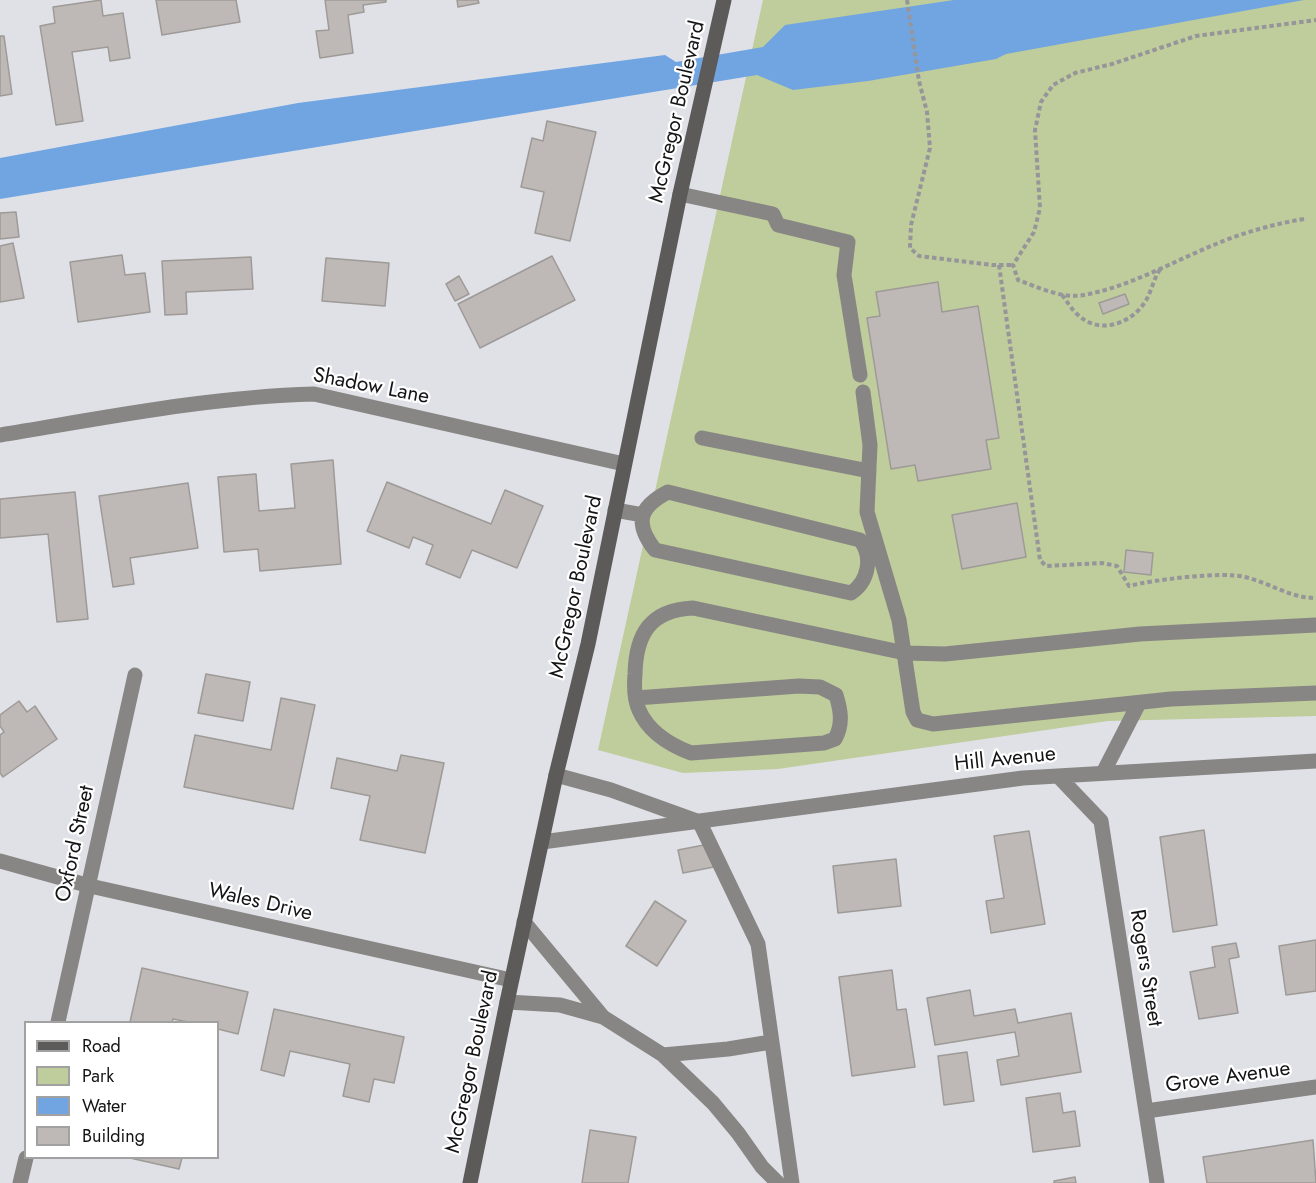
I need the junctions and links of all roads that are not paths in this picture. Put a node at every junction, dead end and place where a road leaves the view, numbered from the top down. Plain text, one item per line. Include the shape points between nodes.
1 (724, 0) edge
2 (680, 194) junction
3 (860, 375) dead end
4 (863, 392) dead end
5 (0, 435) edge
6 (702, 438) dead end
7 (624, 464) junction
8 (869, 471) junction
9 (615, 510) junction
10 (643, 515) junction
11 (866, 570) junction
12 (885, 573) junction
13 (1316, 625) edge
14 (905, 654) junction
15 (135, 675) dead end
16 (1316, 693) edge
17 (636, 698) junction
18 (1138, 703) junction
19 (1316, 761) edge
20 (1104, 771) junction
21 (556, 775) junction
22 (1058, 776) junction
23 (700, 822) junction
24 (542, 842) junction
25 (0, 861) edge
26 (90, 886) junction
27 (524, 922) junction
28 (512, 980) junction
29 (507, 1002) junction
30 (603, 1017) junction
31 (58, 1021) edge
32 (771, 1042) junction
33 (663, 1055) junction
34 (1316, 1087) edge
35 (1146, 1112) junction
36 (26, 1159) edge
37 (20, 1183) edge
38 (470, 1183) edge
39 (778, 1183) edge
40 (792, 1183) edge
41 (1156, 1183) edge

1 - 2 main road, McGregor Boulevard
2 - 3 street via 773,214 778,225 848,242 844,275
2 - 7 main road, McGregor Boulevard
4 - 8 street
5 - 7 street, Shadow Lane via 161,409 314,394
6 - 8 street
7 - 9 main road, McGregor Boulevard
8 - 12 street via 867,512
9 - 10 street
9 - 21 main road, McGregor Boulevard
10 - 11 street via 651,502 668,492 860,540 867,549
10 - 11 street via 642,528 656,549 851,594
11 - 12 street
12 - 14 street
13 - 14 street via 1140,634 945,654
14 - 17 street via 684,608 657,618 642,633 636,651
14 - 18 street via 913,712 925,724
15 - 26 street, Oxford Street
16 - 18 street
17 - 17 street via 820,687 836,695 841,728 835,739 824,743 691,753 673,746 654,730 639,710
18 - 20 street
19 - 20 street, Hill Avenue
20 - 22 street, Hill Avenue
21 - 23 street, Hill Avenue
21 - 24 main road, McGregor Boulevard
22 - 23 street, Hill Avenue
22 - 35 street, Rogers Street via 1101,821
23 - 24 street, Hill Avenue
23 - 32 street via 758,944
24 - 27 main road, McGregor Boulevard
25 - 26 street, Wales Drive
26 - 28 street, Wales Drive
26 - 31 street, Oxford Street
27 - 28 main road, McGregor Boulevard
27 - 30 street
28 - 29 main road, McGregor Boulevard
29 - 30 street via 560,1005
29 - 38 main road, McGregor Boulevard
30 - 33 street
32 - 33 street
32 - 40 street
33 - 39 street via 713,1103
34 - 35 street, Grove Avenue
35 - 41 street, Rogers Street
36 - 37 street

